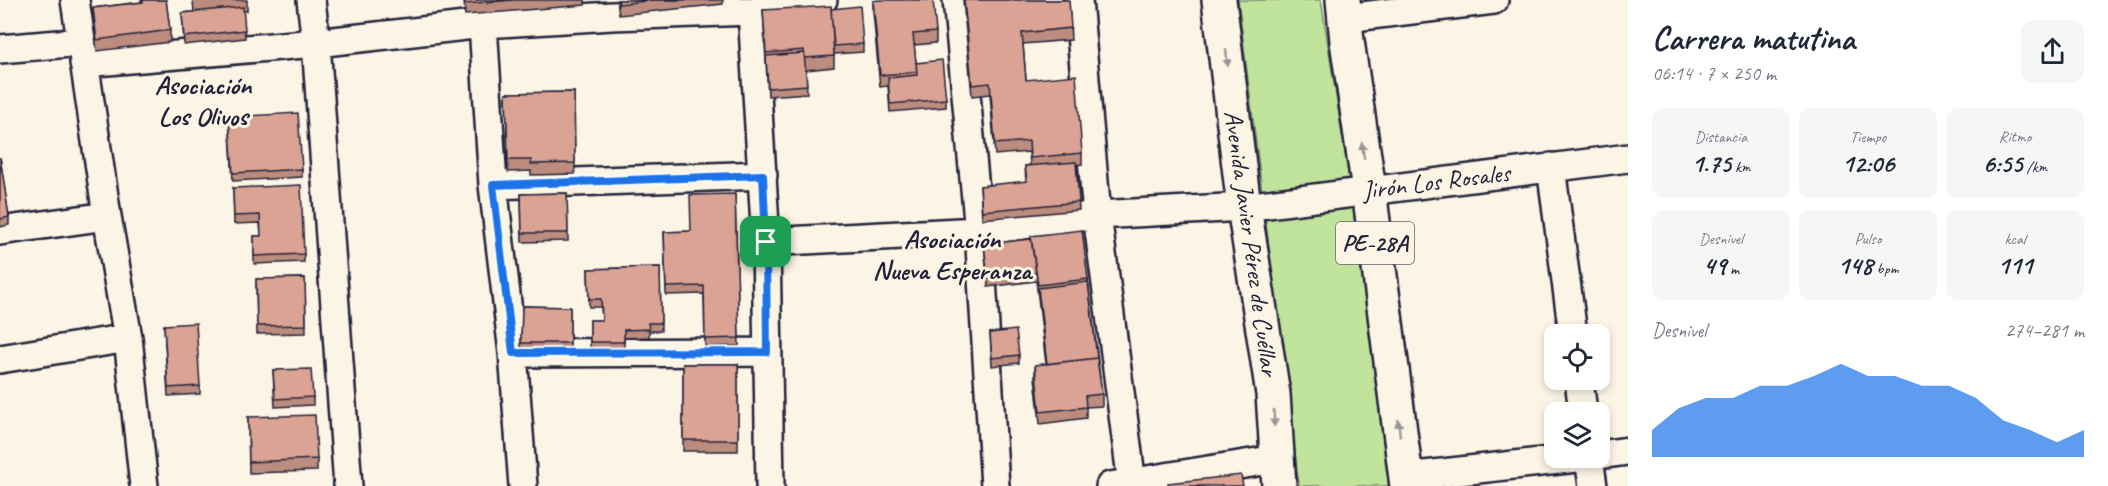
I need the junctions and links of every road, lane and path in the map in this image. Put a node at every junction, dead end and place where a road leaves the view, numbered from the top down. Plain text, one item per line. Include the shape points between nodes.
1 (75, 0) edge
2 (311, 0) edge
3 (957, 0) edge
4 (1078, 0) edge
5 (1219, 0) edge
6 (1494, 0) edge
7 (814, 1) edge
8 (611, 8) edge
9 (1345, 9) edge
10 (752, 11) junction
11 (483, 24) junction
12 (316, 43) junction
13 (0, 49) edge
14 (83, 52) junction
15 (1628, 158) edge
16 (1551, 167) junction
17 (763, 175) junction
18 (493, 185) junction
19 (1368, 190) junction
20 (1244, 207) junction
21 (1097, 215) junction
22 (107, 216) junction
23 (0, 231) edge
24 (979, 231) junction
25 (766, 242) junction
26 (1572, 324) edge
27 (128, 338) junction
28 (767, 352) junction
29 (513, 353) junction
30 (0, 359) edge
31 (1628, 451) edge
32 (1610, 453) edge
33 (1544, 463) edge
34 (1590, 468) edge
35 (1277, 472) edge
36 (1406, 482) edge
37 (1121, 485) edge
38 (144, 486) edge
39 (348, 486) edge
40 (523, 486) edge
41 (770, 486) edge
42 (995, 486) edge
43 (1593, 486) edge

1 - 14 street
2 - 12 street
3 - 24 street
4 - 21 street
5 -> 20 highway, Avenida Javier Pérez de Cuéllar
6 - 9 street
7 - 10 street
8 - 10 street
8 - 11 street
19 -> 9 highway, PE-28A
10 - 17 street
11 - 12 street
11 - 18 street
12 - 14 street
12 - 39 street
13 - 14 street
14 - 22 street
15 - 16 street, Jirón Los Rosales
16 - 19 street, Jirón Los Rosales
16 - 26 street
17 - 18 street
17 - 25 street
18 - 29 street
19 - 20 street, Jirón Los Rosales
36 -> 19 highway, PE-28A
20 - 21 street, Jirón Los Rosales
20 -> 35 highway, Avenida Javier Pérez de Cuéllar via 1273,394
21 - 24 street, Jirón Los Rosales
21 - 37 street
22 - 23 street
22 - 27 street
24 - 25 street, Jirón Los Rosales
24 - 42 street
25 - 28 street
27 - 30 street
27 - 38 street
28 - 29 street
28 - 41 street
29 - 40 street
31 - 32 street
33 - 36 street
34 - 43 street
35 - 37 street

